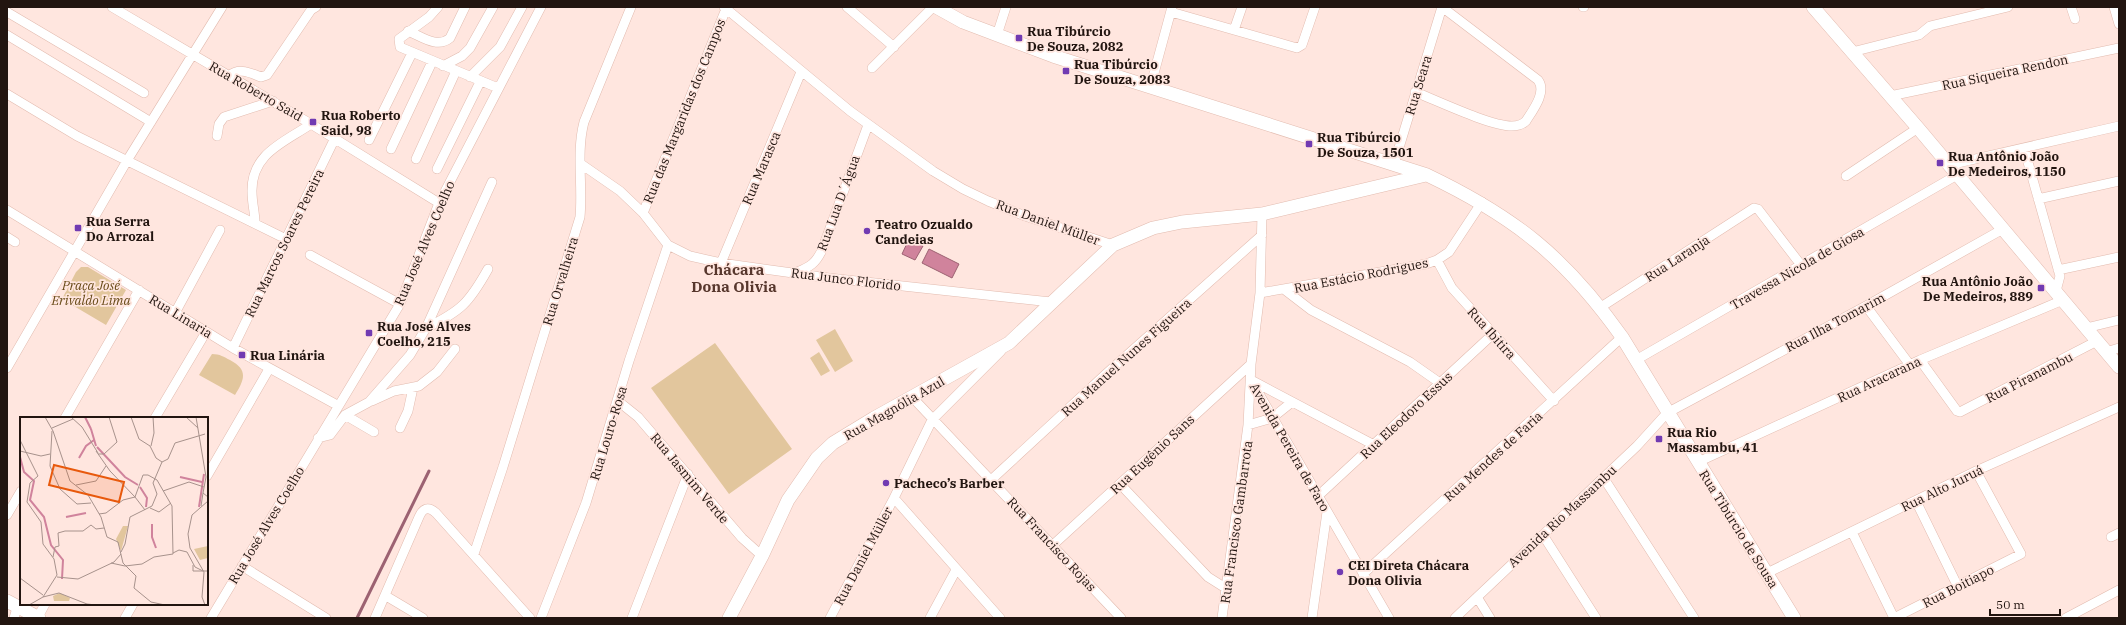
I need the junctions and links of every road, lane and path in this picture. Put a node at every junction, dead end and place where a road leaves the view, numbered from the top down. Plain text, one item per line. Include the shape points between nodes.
1 (112, 7) edge
2 (222, 7) edge
3 (316, 7) edge
4 (438, 7) edge
5 (465, 7) edge
6 (493, 7) edge
7 (522, 7) edge
8 (541, 7) edge
9 (631, 7) edge
10 (847, 7) edge
11 (934, 7) edge
12 (1006, 7) edge
13 (1242, 7) edge
14 (1315, 7) edge
15 (1442, 7) edge
16 (1813, 7) edge
17 (2008, 7) edge
18 (2071, 7) edge
19 (2114, 7) edge
20 (725, 8) edge
21 (1172, 9) edge
22 (7, 12) edge
23 (2075, 19) dead end
24 (2119, 24) edge
25 (1234, 30) junction
26 (408, 31) junction
27 (7, 34) edge
28 (996, 35) junction
29 (894, 47) junction
30 (2119, 48) edge
31 (1852, 52) junction
32 (412, 53) junction
33 (192, 55) junction
34 (432, 62) junction
35 (442, 66) junction
36 (872, 68) dead end
37 (456, 71) junction
38 (801, 72) junction
39 (229, 76) junction
40 (470, 78) junction
41 (480, 82) junction
42 (498, 88) junction
43 (1150, 88) junction
44 (1415, 92) junction
45 (144, 93) dead end
46 (7, 94) edge
47 (1890, 96) junction
48 (273, 101) junction
49 (151, 122) junction
50 (311, 124) junction
51 (868, 125) junction
52 (2119, 126) edge
53 (1918, 128) junction
54 (217, 136) dead end
55 (335, 138) junction
56 (369, 140) dead end
57 (2024, 148) junction
58 (391, 149) dead end
59 (128, 159) junction
60 (416, 159) dead end
61 (580, 164) junction
62 (1394, 164) junction
63 (438, 169) dead end
64 (1953, 170) junction
65 (1427, 174) junction
66 (1846, 176) dead end
67 (2119, 181) edge
68 (492, 182) dead end
69 (2038, 199) junction
70 (1482, 202) junction
71 (439, 203) junction
72 (7, 210) edge
73 (643, 213) junction
74 (1262, 214) junction
75 (256, 223) junction
76 (2003, 229) junction
77 (220, 230) dead end
78 (1262, 236) junction
79 (286, 239) junction
80 (668, 245) junction
81 (1113, 245) junction
82 (75, 251) junction
83 (310, 255) dead end
84 (2119, 257) edge
85 (1437, 260) junction
86 (721, 263) junction
87 (1801, 265) junction
88 (488, 269) dead end
89 (2058, 270) junction
90 (798, 272) junction
91 (138, 290) junction
92 (1286, 290) junction
93 (1260, 293) junction
94 (2059, 296) junction
95 (1051, 302) junction
96 (400, 304) junction
97 (1866, 306) junction
98 (1601, 307) junction
99 (175, 313) junction
100 (2119, 320) edge
101 (426, 328) junction
102 (2086, 328) junction
103 (206, 332) junction
104 (1493, 334) junction
105 (1622, 337) junction
106 (2097, 341) junction
107 (1010, 343) junction
108 (233, 348) junction
109 (2119, 348) edge
110 (455, 349) dead end
111 (2106, 352) junction
112 (1636, 360) junction
113 (1920, 360) junction
114 (1251, 364) junction
115 (1910, 365) junction
116 (2119, 367) edge
117 (7, 368) edge
118 (269, 368) junction
119 (1250, 380) junction
120 (1440, 382) junction
121 (413, 388) junction
122 (912, 397) junction
123 (618, 401) junction
124 (1554, 401) junction
125 (369, 402) junction
126 (1292, 402) junction
127 (337, 405) junction
128 (2119, 407) edge
129 (1667, 413) junction
130 (345, 415) junction
131 (66, 417) edge
132 (156, 417) edge
133 (1272, 418) junction
134 (932, 420) junction
135 (1248, 425) junction
136 (400, 428) dead end
137 (374, 432) dead end
138 (318, 438) junction
139 (1374, 445) junction
140 (1698, 462) junction
141 (1976, 472) junction
142 (208, 474) edge
143 (688, 474) junction
144 (1603, 477) junction
145 (991, 480) junction
146 (1120, 484) junction
147 (20, 493) edge
148 (1318, 496) junction
149 (894, 498) junction
150 (1916, 501) junction
151 (1327, 512) junction
152 (7, 514) edge
153 (1852, 532) junction
154 (1543, 535) junction
155 (1054, 544) junction
156 (474, 554) junction
157 (762, 556) junction
158 (242, 566) junction
159 (956, 570) junction
160 (1767, 572) junction
161 (1364, 574) junction
162 (1958, 587) junction
163 (1227, 589) junction
164 (2119, 590) edge
165 (386, 596) junction
166 (1477, 598) junction
167 (45, 605) edge
168 (132, 605) edge
169 (13, 609) edge
170 (39, 618) edge
171 (125, 618) edge
172 (211, 618) edge
173 (326, 618) edge
174 (375, 618) edge
175 (423, 618) edge
176 (530, 618) edge
177 (541, 618) edge
178 (632, 618) edge
179 (729, 618) edge
180 (830, 618) edge
181 (930, 618) edge
182 (1000, 618) edge
183 (1121, 618) edge
184 (1222, 618) edge
185 (1312, 618) edge
186 (1389, 618) edge
187 (1455, 618) edge
188 (1490, 618) edge
189 (1596, 618) edge
190 (1694, 618) edge
191 (1794, 618) edge
192 (1894, 618) edge
193 (2066, 618) edge

1 - 33 street, Rua Roberto Said
2 - 33 street
3 - 39 street via 311,10 266,75 261,77 242,71 233,72
4 - 26 street via 429,17
5 - 26 street via 446,42 436,43
6 - 35 street via 470,48 462,56
7 - 40 street via 500,47
8 - 42 street, Rua José Alves Coelho
9 - 61 street, Rua Orvalheira via 584,122 580,138
10 - 29 street
11 - 28 street, Rua Tibúrcio de Sousa
11 - 29 street
12 - 28 street
13 - 25 street
14 - 25 street via 1302,45 1298,48
15 - 44 street, Rua Seara
15 - 44 street via 1538,80 1542,88 1526,121 1511,126 1473,115
16 - 31 street
17 - 31 street via 1930,26 1919,36
18 - 23 street
19 - 24 street
20 - 38 street, Rua Daniel Müller
20 - 73 street, Rua das Margaridas dos Campos
21 - 25 street
21 - 43 street
22 - 45 street
26 - 32 street via 399,39 399,45
27 - 49 street
28 - 43 street, Rua Tibúrcio de Sousa
29 - 36 street
30 - 47 street, Rua Siqueira Rendon
31 - 47 street
32 - 34 street
32 - 56 street
33 - 39 street, Rua Roberto Said
33 - 49 street
34 - 35 street
34 - 58 street
35 - 37 street
37 - 40 street
37 - 60 street
38 - 51 street, Rua Daniel Müller
38 - 86 street, Rua Marasca
39 - 48 street, Rua Roberto Said
40 - 41 street
41 - 42 street
41 - 63 street
42 - 71 street, Rua José Alves Coelho
43 - 62 street, Rua Tibúrcio de Sousa
44 - 62 street, Rua Seara
46 - 59 street via 77,136
47 - 53 street
48 - 50 street, Rua Roberto Said
48 - 54 street via 224,118 219,124
49 - 59 street
50 - 55 street, Rua Roberto Said
50 - 75 street via 269,150 256,169 252,191
51 - 81 street, Rua Daniel Müller via 962,189 1025,216
51 - 90 street, Rua Lua D´Água via 818,260
52 - 57 street, Travessa Nicola de Giosa
53 - 64 street
53 - 66 street
55 - 71 street, Rua Roberto Said
55 - 79 street, Rua Marcos Soares Pereira
57 - 64 street, Travessa Nicola de Giosa
57 - 69 street
59 - 75 street
59 - 82 street
61 - 73 street, Rua Junco Florido via 620,191
61 - 156 street, Rua Orvalheira via 580,217
62 - 65 street, Rua Tibúrcio de Sousa
64 - 76 street
64 - 87 street, Travessa Nicola de Giosa
65 - 70 street, Rua Tibúrcio de Sousa
65 - 74 street, Rua Daniel Müller
67 - 69 street
68 - 101 street
69 - 89 street
70 - 85 street, Rua Estácio Rodrigues via 1449,252
70 - 98 street, Rua Tibúrcio de Sousa via 1545,248
71 - 96 street, Rua José Alves Coelho
72 - 82 street, Rua Linaria
73 - 80 street, Rua Junco Florido
74 - 78 street, Avenida Pereira de Faro
74 - 81 street, Rua Daniel Müller via 1182,222 1153,228
75 - 79 street
76 - 94 street
76 - 97 street, Rua Ilha Tomarim
77 - 99 street
78 - 93 street, Avenida Pereira de Faro
78 - 145 street, Rua Manuel Nunes Figueira
79 - 108 street, Rua Marcos Soares Pereira
80 - 86 street, Rua Junco Florido via 690,256
80 - 123 street, Rua Louro-Rosa
81 - 95 street, Rua Magnólia Azul
82 - 91 street, Rua Linaria
82 - 117 street
83 - 96 street
84 - 89 street
85 - 92 street, Rua Estácio Rodrigues
85 - 104 street, Rua Ibitira via 1452,288
86 - 90 street, Rua Junco Florido
87 - 98 street, Rua Laranja via 1758,209 1754,208
87 - 112 street, Travessa Nicola de Giosa
88 - 101 street via 475,294 463,307 450,317
89 - 94 street
90 - 95 street, Rua Junco Florido via 829,278
91 - 99 street, Rua Linaria
91 - 131 street
92 - 93 street, Rua Estácio Rodrigues
92 - 120 street via 1311,310 1410,362
93 - 114 street, Avenida Pereira de Faro
94 - 102 street
94 - 113 street, Rua Aracarana
95 - 107 street, Rua Magnólia Azul
96 - 127 street, Rua José Alves Coelho
97 - 115 street
97 - 129 street, Rua Ilha Tomarim
98 - 105 street, Rua Tibúrcio de Sousa
99 - 103 street, Rua Linaria
100 - 102 street
101 - 125 street via 410,355
102 - 106 street
103 - 108 street, Rua Linaria
103 - 132 street
104 - 120 street, Rua Eleodoro Essus
104 - 124 street, Rua Ibitira
105 - 112 street, Rua Tibúrcio de Sousa
105 - 124 street, Rua Mendes de Faria
106 - 111 street
106 - 113 street, Rua Piranambu via 1960,412
107 - 122 street, Rua Magnólia Azul
107 - 134 street, Rua Daniel Müller
108 - 118 street, Rua Linaria
109 - 111 street
110 - 121 street via 437,372 426,382
111 - 116 street
112 - 129 street, Rua Tibúrcio de Sousa
113 - 115 street, Rua Aracarana
114 - 119 street, Avenida Pereira de Faro
114 - 146 street, Rua Eugênio Sans
115 - 140 street, Rua Aracarana
118 - 127 street, Rua Linaria
118 - 142 street
119 - 126 street
119 - 133 street, Avenida Pereira de Faro
119 - 135 street, Rua Francisco Gambarrota
120 - 139 street, Rua Eleodoro Essus
121 - 125 street via 394,391
121 - 136 street via 408,411
122 - 134 street, Rua Francisco Rojas
122 - 157 street, Rua Magnólia Azul via 833,443 816,458 788,500
123 - 143 street, Rua Jasmim Verde via 638,417
123 - 177 street, Rua Louro-Rosa via 584,510
124 - 161 street, Rua Mendes de Faria
125 - 130 street
126 - 133 street
126 - 139 street
127 - 138 street, Rua José Alves Coelho
128 - 141 street, Rua Alto Juruá
129 - 140 street, Rua Tibúrcio de Sousa
129 - 144 street, Avenida Rio Massambu
130 - 137 street
130 - 138 street via 330,435
133 - 135 street, Rua Francisco Gambarrota
133 - 148 street, Avenida Pereira de Faro
134 - 145 street, Rua Francisco Rojas
134 - 149 street, Rua Daniel Müller
135 - 163 street, Rua Francisco Gambarrota
138 - 158 street, Rua José Alves Coelho
139 - 148 street, Rua Eleodoro Essus
140 - 160 street, Rua Tibúrcio de Sousa
141 - 150 street, Rua Alto Juruá
141 - 162 street, Rua Boitiapo via 2022,551 2021,554
143 - 157 street, Rua Jasmim Verde via 742,538
143 - 178 street
144 - 154 street, Avenida Rio Massambu
144 - 190 street
145 - 155 street, Rua Francisco Rojas
146 - 155 street, Rua Eugênio Sans
146 - 163 street via 1208,577
147 - 152 street
148 - 151 street, Avenida Pereira de Faro
149 - 159 street
149 - 180 street, Rua Daniel Müller
150 - 153 street, Rua Alto Juruá
150 - 162 street
151 - 161 street, Avenida Pereira de Faro
151 - 185 street
153 - 160 street, Rua Alto Juruá
153 - 192 street
154 - 166 street, Avenida Rio Massambu
154 - 189 street
155 - 183 street, Rua Francisco Rojas
156 - 165 street via 432,510 427,508 422,511
156 - 176 street
157 - 179 street, Rua Magnólia Azul
158 - 172 street, Rua José Alves Coelho
158 - 173 street
159 - 181 street
159 - 182 street
160 - 191 street, Rua Tibúrcio de Sousa
161 - 186 street, Avenida Pereira de Faro
162 - 192 street, Rua Boitiapo
163 - 184 street, Rua Francisco Gambarrota
164 - 193 street
165 - 174 street
165 - 175 street
166 - 187 street, Avenida Rio Massambu
166 - 188 street
167 - 170 street
168 - 171 street
169 - 170 street

